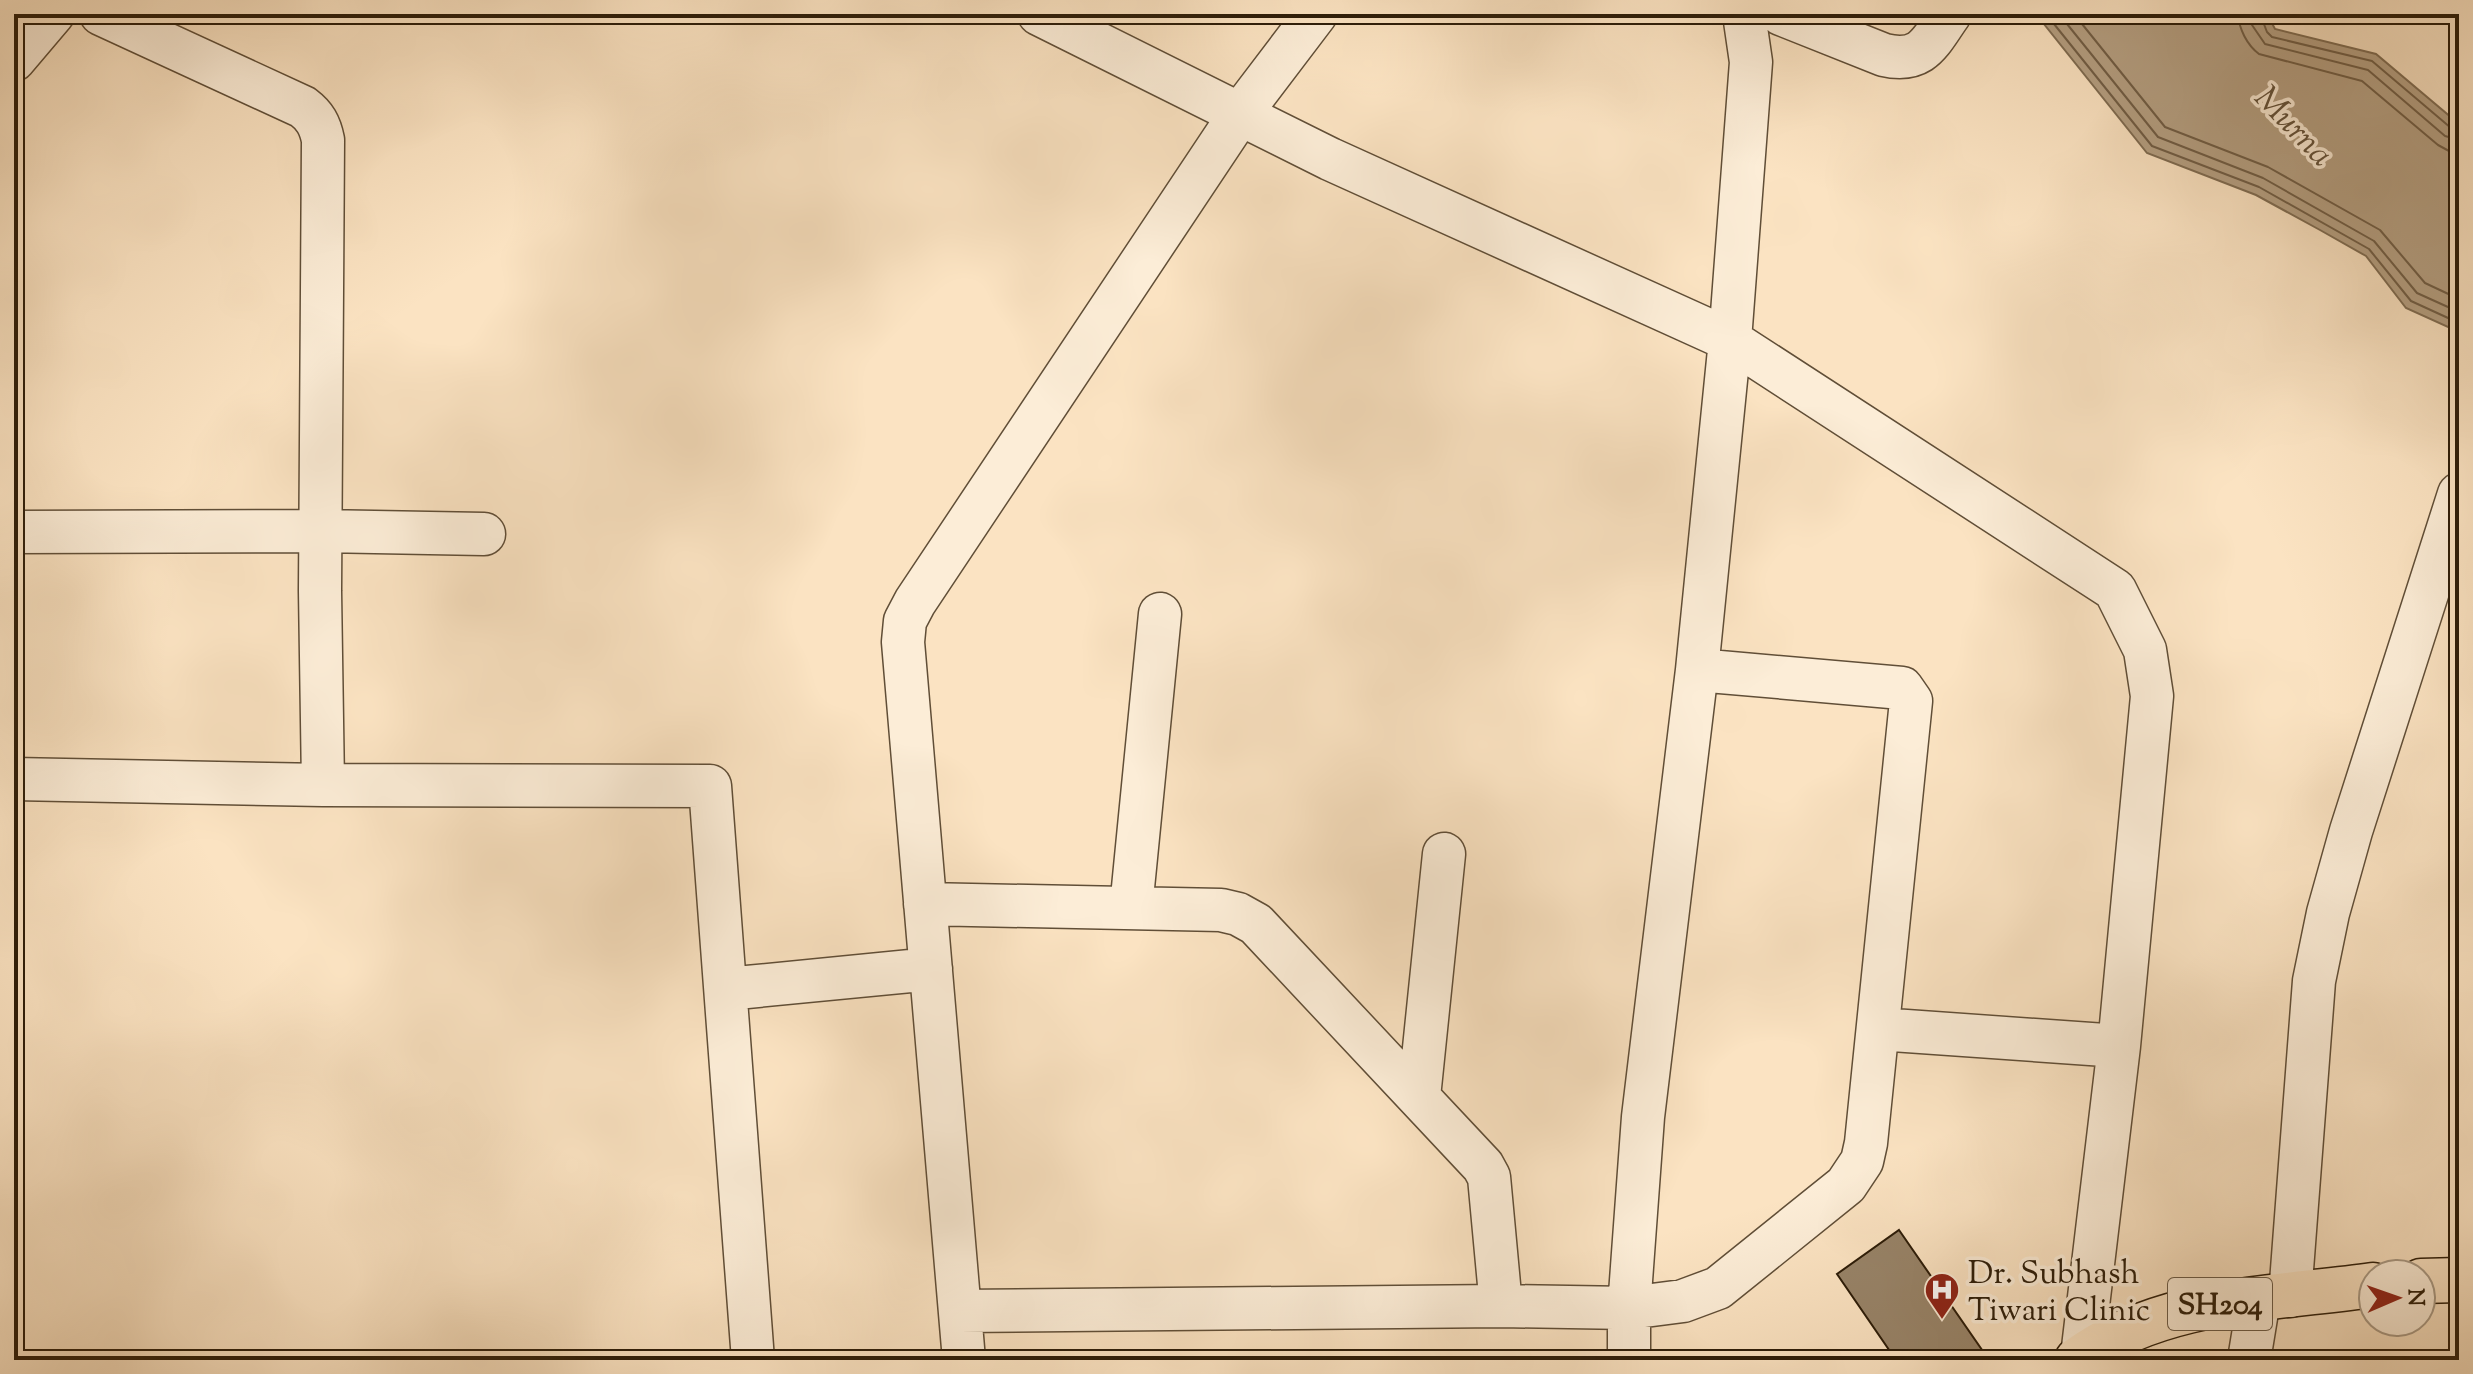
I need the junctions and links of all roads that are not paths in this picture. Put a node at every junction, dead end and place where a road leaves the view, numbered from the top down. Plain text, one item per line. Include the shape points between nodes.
1 (53, 14) edge
2 (101, 14) edge
3 (1039, 14) edge
4 (1316, 14) edge
5 (1744, 14) edge
6 (1781, 14) edge
7 (1950, 14) edge
8 (14, 60) edge
9 (1240, 114) junction
10 (1730, 340) junction
11 (2459, 494) edge
12 (320, 531) junction
13 (14, 532) edge
14 (484, 534) dead end
15 (1160, 614) dead end
16 (1697, 670) junction
17 (14, 779) edge
18 (323, 785) junction
19 (1444, 854) dead end
20 (925, 904) junction
21 (1131, 908) junction
22 (931, 969) junction
23 (726, 989) junction
24 (1878, 1029) junction
25 (2119, 1046) junction
26 (1419, 1097) junction
27 (2459, 1280) edge
28 (2437, 1281) edge
29 (2357, 1287) edge
30 (2274, 1297) junction
31 (1501, 1306) junction
32 (1629, 1308) junction
33 (960, 1311) junction
34 (2079, 1358) edge
35 (753, 1360) edge
36 (964, 1360) edge
37 (1629, 1360) edge
38 (2249, 1360) edge

1 - 8 street
2 - 12 street via 303,107 321,127
3 - 9 street
4 - 9 street
5 - 10 street via 1751,62
6 - 7 street via 1901,58 1925,50
9 - 10 street
9 - 20 street via 905,621
10 - 16 street
10 - 25 street via 2115,590 2145,650 2152,696
11 - 30 street via 2328,913 2314,981
12 - 13 street
12 - 14 street
12 - 18 street
15 - 21 street
16 - 24 street via 1902,688 1908,694
16 - 32 street via 1643,1117
17 - 18 street
18 - 23 street via 710,786
19 - 26 street
20 - 21 street
20 - 22 street
21 - 26 street via 1221,910 1256,924
22 - 23 street
22 - 33 street
23 - 35 street
24 - 25 street
24 - 32 street via 1866,1143 1862,1161 1846,1185 1718,1288 1683,1301
25 - 34 street
26 - 31 street via 1489,1177
27 - 28 main road
29 - 30 main road, SH204
30 - 34 main road, SH204 via 2241,1299 2143,1323
30 - 38 street
31 - 32 street
31 - 33 street
32 - 37 street
33 - 36 street

